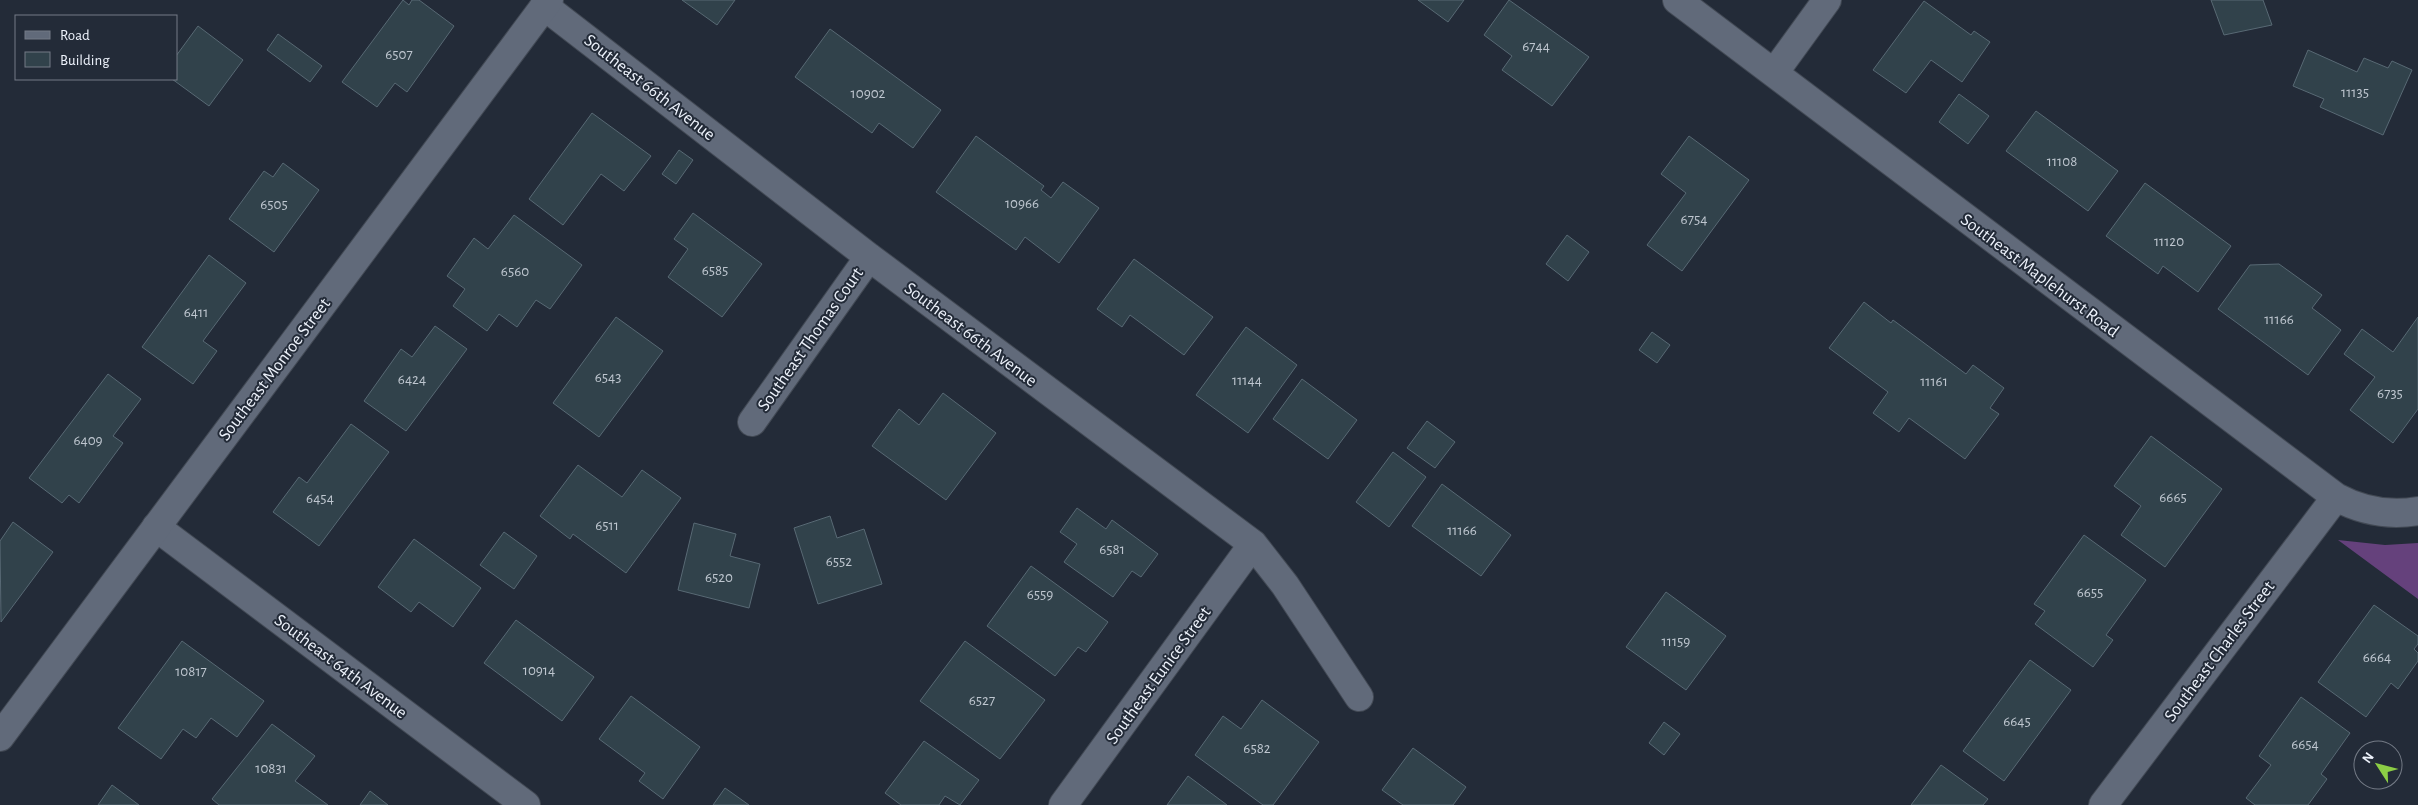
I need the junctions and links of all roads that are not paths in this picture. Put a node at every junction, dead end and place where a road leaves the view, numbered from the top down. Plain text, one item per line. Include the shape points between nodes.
1 (1677, 0) edge
2 (1827, 0) edge
3 (546, 3) edge
4 (1774, 73) junction
5 (869, 257) junction
6 (752, 422) dead end
7 (2336, 497) junction
8 (2418, 511) edge
9 (156, 527) junction
10 (1253, 544) junction
11 (1359, 697) dead end
12 (0, 737) edge
13 (526, 805) edge
14 (1063, 805) edge
15 (2103, 805) edge

1 - 4 street, Southeast Maplehurst Road
2 - 4 street
3 - 5 street, Southeast 66th Avenue
3 - 9 street, Southeast Monroe Street
4 - 7 street, Southeast Maplehurst Road
5 - 6 street, Southeast Thomas Court
5 - 10 street, Southeast 66th Avenue
7 - 8 street, Southeast Maplehurst Road via 2356,508 2376,512 2404,514
7 - 15 street, Southeast Charles Street
9 - 12 street, Southeast Monroe Street
9 - 13 street, Southeast 64th Avenue
10 - 11 street, Southeast 66th Avenue via 1285,585
10 - 14 street, Southeast Eunice Street

